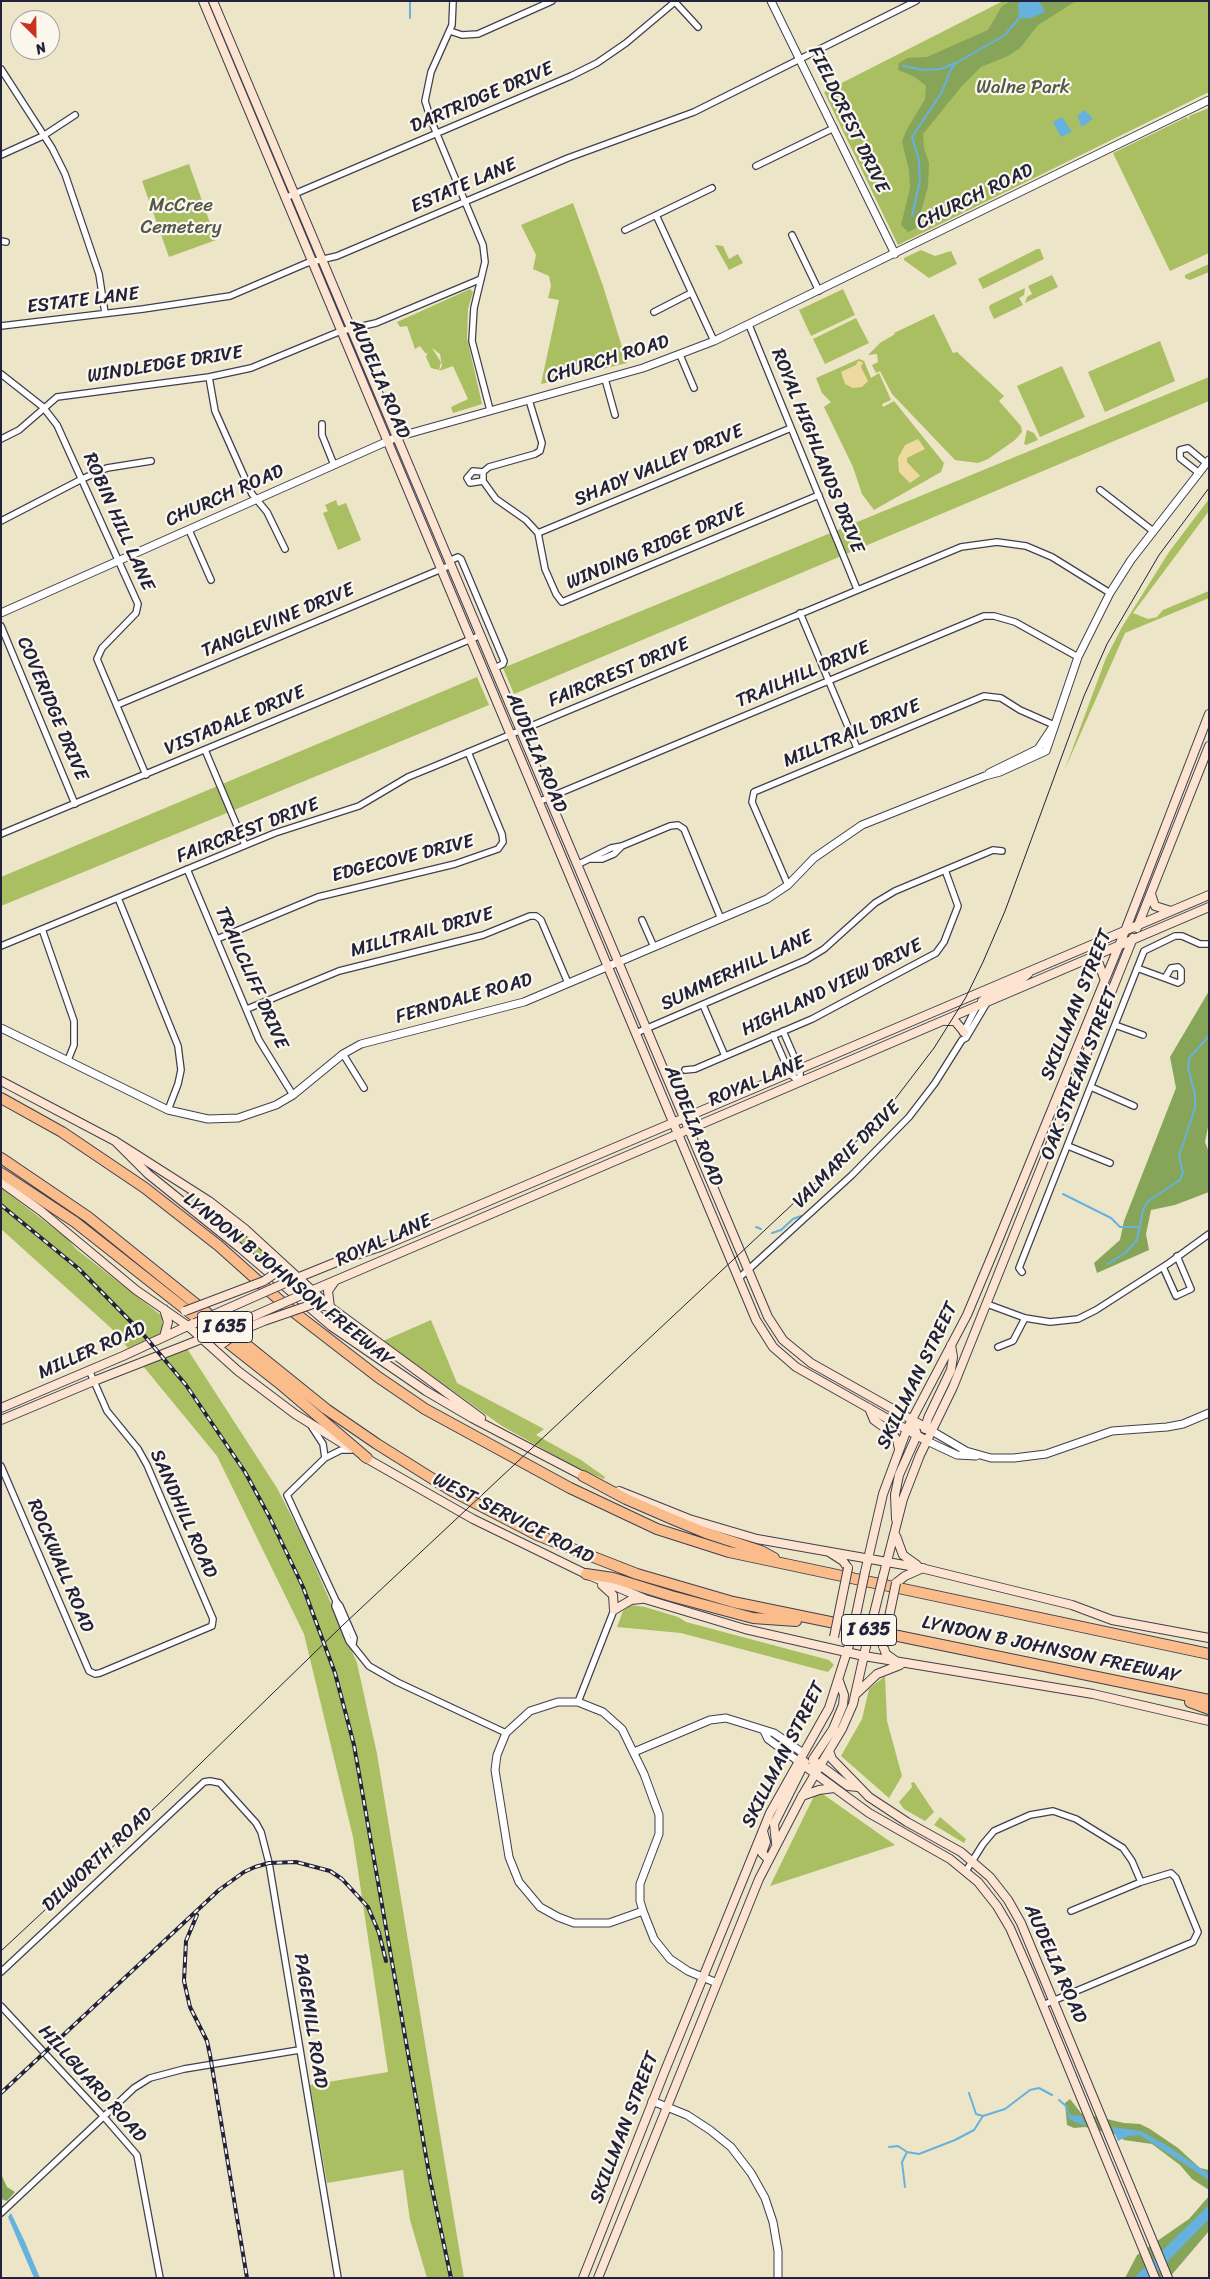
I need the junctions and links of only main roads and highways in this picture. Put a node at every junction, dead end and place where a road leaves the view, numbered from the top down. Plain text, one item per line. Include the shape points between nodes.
1 (213, 2) edge
2 (204, 3) edge
3 (218, 13) junction
4 (210, 17) junction
5 (1209, 714) edge
6 (1209, 746) edge
7 (1151, 894) junction
8 (1209, 895) edge
9 (1209, 907) edge
10 (1173, 911) junction
11 (1138, 925) junction
12 (1125, 931) junction
13 (1132, 940) junction
14 (1118, 946) junction
15 (1085, 960) junction
16 (1033, 969) junction
17 (1104, 979) junction
18 (977, 1006) junction
19 (932, 1025) junction
20 (963, 1036) road end
21 (1, 1081) edge
22 (1, 1098) edge
23 (684, 1119) junction
24 (674, 1124) junction
25 (688, 1129) junction
26 (678, 1133) junction
27 (115, 1142) junction
28 (1, 1158) edge
29 (587, 1160) junction
30 (592, 1170) junction
31 (1, 1173) edge
32 (553, 1175) junction
33 (1, 1182) edge
34 (557, 1185) junction
35 (732, 1232) junction
36 (720, 1236) junction
37 (389, 1244) junction
38 (394, 1254) junction
39 (280, 1262) junction
40 (295, 1279) junction
41 (337, 1280) junction
42 (309, 1292) junction
43 (330, 1307) junction
44 (167, 1311) junction
45 (191, 1324) junction
46 (164, 1337) junction
47 (202, 1339) junction
48 (951, 1345) junction
49 (180, 1346) joint
50 (220, 1356) junction
51 (1, 1408) edge
52 (869, 1408) junction
53 (912, 1418) junction
54 (1, 1420) edge
55 (929, 1428) junction
56 (496, 1429) junction
57 (906, 1430) junction
58 (917, 1435) junction
59 (927, 1441) junction
60 (899, 1449) junction
61 (367, 1458) junction
62 (583, 1476) junction
63 (897, 1524) junction
64 (895, 1533) junction
65 (825, 1550) junction
66 (868, 1557) junction
67 (887, 1561) junction
68 (782, 1563) junction
69 (922, 1568) junction
70 (586, 1574) junction
71 (645, 1599) junction
72 (839, 1624) junction
73 (1209, 1638) edge
74 (813, 1645) junction
75 (1209, 1647) edge
76 (1181, 1648) junction
77 (848, 1653) junction
78 (1209, 1654) edge
79 (864, 1656) junction
80 (897, 1662) junction
81 (906, 1664) junction
82 (839, 1681) junction
83 (1161, 1691) junction
84 (857, 1693) junction
85 (1209, 1700) edge
86 (1209, 1708) edge
87 (1209, 1722) edge
88 (829, 1751) junction
89 (804, 1753) junction
90 (817, 1762) junction
91 (801, 1764) junction
92 (814, 1774) junction
93 (858, 1787) junction
94 (834, 1788) junction
95 (802, 1796) junction
96 (887, 1810) junction
97 (883, 1822) junction
98 (763, 1831) junction
99 (776, 1843) junction
100 (768, 1858) junction
101 (1010, 1928) junction
102 (1029, 1941) junction
103 (602, 2232) junction
104 (614, 2238) junction
105 (1167, 2275) edge
106 (583, 2278) edge
107 (598, 2278) edge
108 (1155, 2278) edge

1 - 2 main road
1 - 3 main road, AUDELIA ROAD
2 - 4 main road, AUDELIA ROAD
3 - 4 main road
3 - 23 main road, AUDELIA ROAD
4 - 24 main road, AUDELIA ROAD
5 - 12 main road, SKILLMAN STREET
6 - 7 main road, SKILLMAN STREET
7 - 10 main road via 1155,906
7 - 11 main road, SKILLMAN STREET
8 - 10 main road, ROYAL LANE
9 - 13 main road, ROYAL LANE
10 - 11 main road, ROYAL LANE
11 - 12 main road, ROYAL LANE
11 - 13 main road, SKILLMAN STREET
12 - 14 main road, SKILLMAN STREET
12 - 16 main road, ROYAL LANE
13 - 14 main road, ROYAL LANE
13 - 55 main road, SKILLMAN STREET via 953,1387
14 - 15 main road, ROYAL LANE
14 - 17 main road, SKILLMAN STREET
15 - 17 main road via 1099,964
15 - 18 main road, ROYAL LANE
16 - 18 main road via 1018,982 991,994
16 - 23 main road, ROYAL LANE
17 - 48 main road, SKILLMAN STREET via 993,1253
18 - 19 main road, ROYAL LANE
19 - 20 main road via 952,1020 960,1024
19 - 25 main road, ROYAL LANE
21 - 27 main road
22 - 68 highway, LYNDON B JOHNSON FREEWAY / I 635 via 62,1132 145,1188 286,1306 425,1409 570,1488 657,1529 729,1552
23 - 24 main road, ROYAL LANE
23 - 25 main road, AUDELIA ROAD
24 - 26 main road, AUDELIA ROAD
24 - 29 main road, ROYAL LANE
25 - 26 main road, ROYAL LANE
25 - 35 main road, AUDELIA ROAD
26 - 30 main road, ROYAL LANE
26 - 36 main road, AUDELIA ROAD
27 - 39 main road via 209,1202
27 - 56 main road via 148,1174 331,1326 426,1391
28 - 72 highway, LYNDON B JOHNSON FREEWAY / I 635 via 88,1217 326,1408 452,1491 537,1535 636,1574 748,1605
29 - 30 main road
29 - 32 main road, ROYAL LANE
30 - 34 main road, ROYAL LANE
31 - 61 highway via 83,1228 279,1383
32 - 34 main road
32 - 37 main road, ROYAL LANE
33 - 44 main road, WEST SERVICE ROAD
34 - 38 main road, ROYAL LANE
35 - 36 main road
35 - 53 main road, AUDELIA ROAD via 768,1317 783,1340 834,1376
36 - 52 main road, AUDELIA ROAD via 763,1334 783,1358
37 - 38 main road
37 - 40 main road, ROYAL LANE
38 - 41 main road, ROYAL LANE
39 - 40 main road
39 - 44 main road, bridge via 277,1272 264,1281 185,1311
40 - 42 main road
40 - 45 main road, ROYAL LANE, bridge
41 - 42 main road, ROYAL LANE
41 - 43 main road via 328,1291
42 - 43 main road
42 - 47 main road, ROYAL LANE, bridge
43 - 50 main road, bridge via 313,1304 234,1334 222,1344
43 - 56 main road
44 - 45 main road, WEST SERVICE ROAD
44 - 46 main road
45 - 46 main road, MILLER ROAD
45 - 47 main road, WEST SERVICE ROAD
46 - 51 main road, MILLER ROAD
47 - 49 main road, ROYAL LANE
47 - 50 main road, WEST SERVICE ROAD
48 - 53 main road, SKILLMAN STREET
48 - 55 main road via 950,1370
49 - 54 main road, MILLER ROAD
50 - 61 main road, WEST SERVICE ROAD via 308,1422
52 - 57 main road, AUDELIA ROAD
52 - 60 main road via 874,1420 892,1433
53 - 55 main road, AUDELIA ROAD
53 - 57 main road, SKILLMAN STREET
53 - 58 main road
55 - 59 main road
56 - 62 main road
57 - 58 main road, AUDELIA ROAD
57 - 60 main road, SKILLMAN STREET
58 - 59 main road, AUDELIA ROAD
58 - 63 main road via 899,1475 895,1495
59 - 63 main road, SKILLMAN STREET via 903,1499
60 - 66 main road, SKILLMAN STREET via 883,1494
61 - 70 main road, WEST SERVICE ROAD via 473,1519
62 - 65 main road via 689,1519 757,1539
62 - 68 highway via 626,1499 706,1533 761,1551
63 - 64 main road, SKILLMAN STREET
64 - 67 main road, SKILLMAN STREET
64 - 69 main road via 902,1555
65 - 66 main road
65 - 74 main road, bridge via 848,1568 834,1637
66 - 67 main road
66 - 77 main road, SKILLMAN STREET, bridge
67 - 69 main road
67 - 79 main road, SKILLMAN STREET, bridge
68 - 76 highway, LYNDON B JOHNSON FREEWAY / I 635
69 - 73 main road via 1072,1605 1112,1620
69 - 80 main road, bridge via 896,1583 883,1646 886,1654
70 - 71 main road, WEST SERVICE ROAD
70 - 71 main road via 608,1589 614,1610 631,1600
70 - 72 highway via 613,1578 753,1618
71 - 74 main road, WEST SERVICE ROAD via 745,1629
72 - 83 highway, LYNDON B JOHNSON FREEWAY / I 635
74 - 77 main road, WEST SERVICE ROAD
75 - 76 highway
76 - 78 highway, LYNDON B JOHNSON FREEWAY
77 - 79 main road, WEST SERVICE ROAD
77 - 82 main road, SKILLMAN STREET
79 - 80 main road, WEST SERVICE ROAD
79 - 84 main road, SKILLMAN STREET
80 - 81 main road, WEST SERVICE ROAD
81 - 84 main road via 886,1669
81 - 87 main road, WEST SERVICE ROAD via 1093,1694
82 - 89 main road, SKILLMAN STREET via 829,1708
82 - 90 main road via 844,1695 840,1714
83 - 85 highway, LYNDON B JOHNSON FREEWAY / I 635
83 - 86 highway
84 - 88 main road, SKILLMAN STREET
88 - 90 main road, SKILLMAN STREET
88 - 93 main road via 832,1759
89 - 90 main road, AUDELIA ROAD
89 - 91 main road, SKILLMAN STREET
90 - 92 main road, SKILLMAN STREET
90 - 93 main road, AUDELIA ROAD via 848,1786
91 - 92 main road, AUDELIA ROAD
91 - 98 main road, SKILLMAN STREET via 782,1790
91 - 99 main road via 774,1824
92 - 94 main road, AUDELIA ROAD
92 - 95 main road, SKILLMAN STREET
93 - 96 main road, AUDELIA ROAD
94 - 95 main road
94 - 97 main road, AUDELIA ROAD
95 - 99 main road, SKILLMAN STREET
96 - 97 main road
96 - 102 main road, AUDELIA ROAD via 972,1860 1006,1897
97 - 101 main road, AUDELIA ROAD via 966,1871 993,1900
98 - 100 main road via 766,1842 762,1853
98 - 103 main road, SKILLMAN STREET
99 - 100 main road, SKILLMAN STREET
100 - 104 main road, SKILLMAN STREET
101 - 102 main road
101 - 108 main road, AUDELIA ROAD
102 - 105 main road, AUDELIA ROAD
103 - 104 main road
103 - 106 main road, SKILLMAN STREET
104 - 107 main road, SKILLMAN STREET

